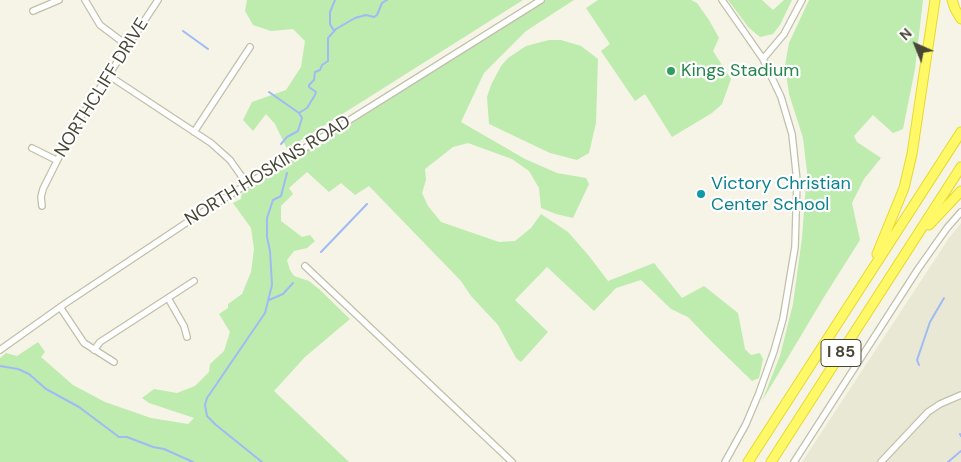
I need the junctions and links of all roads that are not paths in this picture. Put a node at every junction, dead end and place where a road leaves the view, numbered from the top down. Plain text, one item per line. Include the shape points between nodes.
1 (59, 0) edge
2 (85, 0) edge
3 (158, 0) edge
4 (540, 0) edge
5 (722, 0) edge
6 (802, 0) edge
7 (935, 0) edge
8 (952, 0) edge
9 (33, 11) dead end
10 (961, 19) edge
11 (128, 46) junction
12 (250, 47) dead end
13 (763, 59) junction
14 (108, 75) junction
15 (194, 132) junction
16 (961, 132) edge
17 (32, 148) dead end
18 (56, 160) junction
19 (961, 168) edge
20 (247, 184) junction
21 (961, 191) edge
22 (42, 206) dead end
23 (961, 212) edge
24 (912, 244) junction
25 (305, 266) dead end
26 (868, 275) junction
27 (194, 281) dead end
28 (168, 298) junction
29 (60, 307) junction
30 (187, 338) dead end
31 (1, 347) edge
32 (94, 350) junction
33 (114, 362) dead end
34 (961, 395) edge
35 (512, 462) edge
36 (725, 462) edge
37 (748, 462) edge
38 (770, 462) edge
39 (794, 462) edge
40 (881, 462) edge

1 - 9 street
2 - 11 street via 100,25
3 - 11 street, NORTHCLIFF DRIVE
4 - 20 street, NORTH HOSKINS ROAD
5 - 13 street
6 - 13 street via 784,34
7 - 26 highway via 908,172
8 - 10 highway
11 - 14 street, NORTHCLIFF DRIVE
12 - 15 street
13 - 36 street via 781,96 794,148 795,247 787,301 770,365 746,424
14 - 15 street
14 - 18 street, NORTHCLIFF DRIVE
15 - 20 street via 222,152
16 - 26 highway, I 85
17 - 18 street
18 - 22 street, NORTHCLIFF DRIVE via 42,189
19 - 24 highway, I 85
20 - 29 street, NORTH HOSKINS ROAD
21 - 24 highway
23 - 39 street via 927,255
24 - 38 highway, I 85
25 - 35 street
26 - 37 highway, I 85
27 - 28 street
28 - 30 street
28 - 32 street via 100,342
29 - 31 street, NORTH HOSKINS ROAD
29 - 32 street via 84,344
32 - 33 street
34 - 40 street via 928,412

